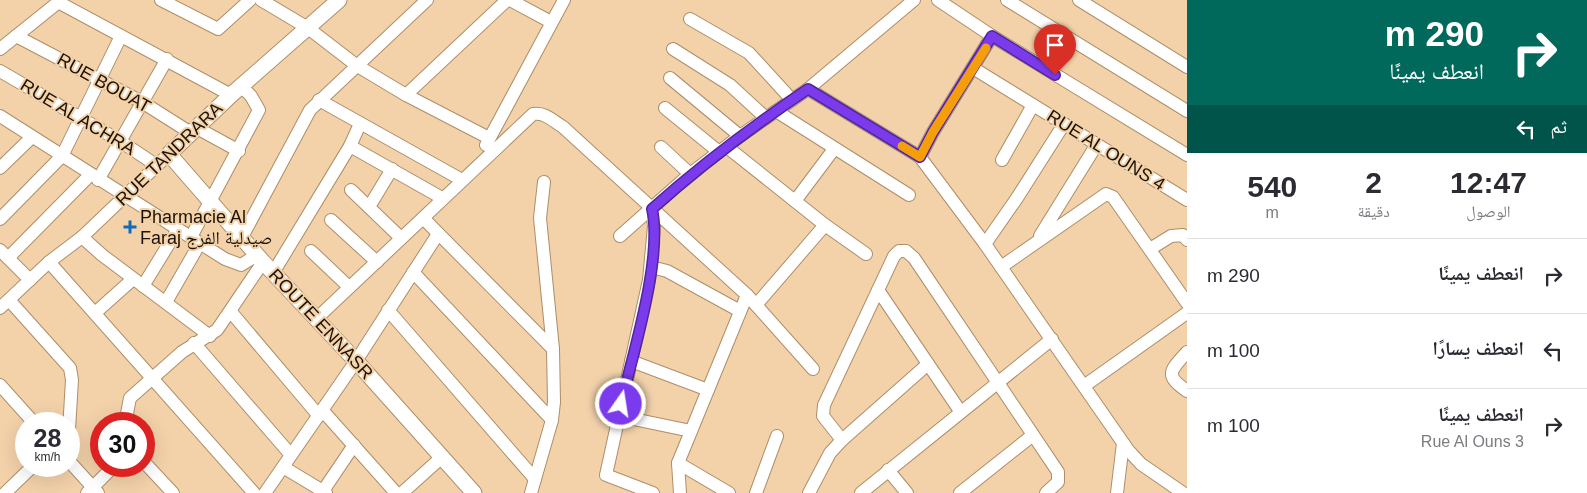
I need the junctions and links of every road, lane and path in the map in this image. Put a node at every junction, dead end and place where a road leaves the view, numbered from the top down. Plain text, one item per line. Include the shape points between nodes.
1 (163, 0) edge
2 (250, 0) edge
3 (261, 0) edge
4 (339, 0) edge
5 (427, 0) edge
6 (508, 0) edge
7 (564, 0) edge
8 (914, 0) edge
9 (938, 0) edge
10 (1007, 0) edge
11 (1079, 0) edge
12 (56, 2) edge
13 (690, 19) dead end
14 (551, 22) junction
15 (308, 28) junction
16 (121, 36) junction
17 (992, 36) junction
18 (6, 42) edge
19 (673, 49) dead end
20 (167, 59) junction
21 (356, 65) junction
22 (1187, 67) edge
23 (973, 68) junction
24 (0, 71) edge
25 (99, 78) junction
26 (670, 78) dead end
27 (808, 89) junction
28 (236, 90) junction
29 (406, 95) junction
30 (319, 100) junction
31 (792, 100) junction
32 (142, 102) junction
33 (1034, 105) junction
34 (664, 108) dead end
35 (1187, 111) edge
36 (771, 114) junction
37 (80, 118) junction
38 (2, 120) edge
39 (360, 124) junction
40 (1064, 124) junction
41 (194, 130) junction
42 (740, 136) junction
43 (32, 138) junction
44 (489, 138) junction
45 (120, 141) junction
46 (1097, 144) junction
47 (350, 146) junction
48 (661, 147) dead end
49 (723, 149) junction
50 (834, 149) junction
51 (239, 151) junction
52 (169, 154) junction
53 (1187, 155) edge
54 (62, 156) junction
55 (920, 157) junction
56 (1002, 160) dead end
57 (156, 164) junction
58 (479, 164) junction
59 (0, 168) edge
60 (392, 169) junction
61 (690, 174) junction
62 (94, 177) junction
63 (462, 180) junction
64 (544, 182) dead end
65 (351, 190) dead end
66 (125, 195) junction
67 (909, 196) dead end
68 (442, 198) junction
69 (1187, 200) edge
70 (212, 201) junction
71 (795, 201) junction
72 (369, 207) junction
73 (652, 209) junction
74 (423, 218) junction
75 (0, 219) edge
76 (331, 220) dead end
77 (825, 225) junction
78 (178, 229) junction
79 (438, 234) junction
80 (620, 236) dead end
81 (82, 237) junction
82 (242, 237) junction
83 (401, 238) junction
84 (195, 240) junction
85 (1187, 240) edge
86 (1038, 241) junction
87 (985, 244) junction
88 (1150, 249) junction
89 (311, 251) dead end
90 (4, 254) edge
91 (866, 254) dead end
92 (49, 262) junction
93 (377, 262) junction
94 (264, 263) junction
95 (651, 266) junction
96 (1001, 267) junction
97 (413, 272) junction
98 (30, 280) junction
99 (138, 282) junction
100 (349, 287) junction
101 (878, 290) junction
102 (747, 295) junction
103 (166, 302) junction
104 (1187, 303) edge
105 (4, 304) edge
106 (756, 305) junction
107 (388, 310) junction
108 (740, 311) junction
109 (231, 312) junction
110 (95, 313) junction
111 (1187, 313) edge
112 (316, 319) junction
113 (210, 336) junction
114 (1052, 339) junction
115 (194, 343) junction
116 (553, 349) junction
117 (1187, 352) edge
118 (356, 361) junction
119 (631, 361) junction
120 (928, 364) junction
121 (813, 369) dead end
122 (150, 378) junction
123 (997, 382) junction
124 (0, 385) edge
125 (1084, 386) junction
126 (708, 390) junction
127 (1187, 391) edge
128 (960, 411) junction
129 (24, 412) edge
130 (70, 412) edge
131 (127, 412) edge
132 (321, 414) junction
133 (619, 416) junction
134 (552, 420) junction
135 (691, 431) junction
136 (1032, 434) junction
137 (777, 436) dead end
138 (842, 440) junction
139 (1123, 443) junction
140 (354, 445) junction
141 (291, 455) junction
142 (442, 457) junction
143 (678, 463) junction
144 (283, 467) junction
145 (888, 470) junction
146 (155, 474) edge
147 (80, 475) edge
148 (22, 477) edge
149 (105, 477) edge
150 (535, 479) junction
151 (93, 491) edge
152 (324, 492) edge
153 (5, 493) edge
154 (173, 493) edge
155 (254, 493) edge
156 (265, 493) edge
157 (396, 493) edge
158 (402, 493) edge
159 (474, 493) edge
160 (531, 493) edge
161 (653, 493) edge
162 (680, 493) edge
163 (729, 493) edge
164 (756, 493) edge
165 (809, 493) edge
166 (861, 493) edge
167 (907, 493) edge
168 (960, 493) edge
169 (1046, 493) edge
170 (1117, 493) edge
171 (1183, 493) edge

1 - 2 street via 218,29
3 - 15 street
4 - 15 main road, RUE TANDRARA
5 - 21 street
6 - 14 street
6 - 29 street
7 - 14 street
8 - 27 street
9 - 17 street
10 - 35 street
11 - 22 street
12 - 16 street
12 - 18 street
13 - 31 street via 748,53
14 - 44 street
15 - 21 street
15 - 28 main road, RUE TANDRARA
16 - 20 street
16 - 25 street
17 - 23 street
17 - 53 street
18 - 25 street, RUE BOUAT
19 - 36 street
20 - 28 street
20 - 32 street
21 - 29 street
21 - 30 street
23 - 33 street, RUE AL OUNS 4
23 - 55 street
24 - 37 street, RUE AL ACHRA
25 - 32 street, RUE BOUAT
25 - 37 street
26 - 42 street
27 - 31 street
27 - 55 street
28 - 41 main road, RUE TANDRARA
28 - 51 street via 251,96 259,110
29 - 44 street
30 - 39 street
30 - 82 street via 310,110
31 - 36 street
32 - 41 street, RUE BOUAT
32 - 45 street
33 - 40 street, RUE AL OUNS 4
33 - 56 street
34 - 49 street
36 - 42 street
36 - 50 street
37 - 45 street, RUE AL ACHRA
37 - 54 street
38 - 43 street
39 - 47 street
39 - 63 street
40 - 46 street, RUE AL OUNS 4
40 - 87 street
41 - 51 street, RUE BOUAT
41 - 52 main road, RUE TANDRARA
42 - 49 street
43 - 54 street
43 - 59 street
44 - 58 street
45 - 57 street, RUE AL ACHRA
45 - 62 street
46 - 69 street, RUE AL OUNS 4
46 - 86 street
47 - 60 street
47 - 94 street
48 - 61 street
49 - 61 street
49 - 71 street
50 - 67 street
50 - 71 street
51 - 70 street
52 - 57 street, RUE TANDRARA
52 - 70 main road, ROUTE ENNASR
54 - 62 street
54 - 75 street
55 - 87 street
57 - 66 street, RUE TANDRARA
58 - 63 street
58 - 73 street via 534,114 544,114
60 - 68 street
60 - 72 street
61 - 73 street
62 - 66 street
62 - 90 street
63 - 68 street
64 - 116 street via 540,218
65 - 72 street
66 - 78 street
66 - 81 street, RUE TANDRARA
68 - 74 street
70 - 82 main road, ROUTE ENNASR
70 - 84 street
71 - 77 street
72 - 83 street
73 - 80 street
73 - 95 street
73 - 102 street
74 - 79 street
74 - 83 street
76 - 93 street
77 - 91 street
77 - 106 street
78 - 84 street
78 - 99 street
79 - 97 street
79 - 116 street
81 - 92 street, RUE TANDRARA
81 - 99 street
82 - 94 main road, ROUTE ENNASR
83 - 93 street
84 - 94 street via 238,265
84 - 103 street
85 - 88 street via 1176,234
86 - 88 street via 1106,194 1113,197
86 - 96 street
87 - 96 street
88 - 104 street
89 - 100 street
90 - 98 street
92 - 98 street, RUE TANDRARA
92 - 110 street
93 - 100 street
94 - 109 street
94 - 112 main road, ROUTE ENNASR
95 - 108 street via 667,270
95 - 119 street
96 - 114 street
97 - 107 street
97 - 134 street
98 - 105 street, RUE TANDRARA
99 - 103 street
99 - 110 street
100 - 112 street
101 - 120 street
101 - 123 street via 896,253 910,253
101 - 138 street via 823,410 825,420
102 - 106 street
102 - 108 street
103 - 113 street
105 - 130 street via 70,368
106 - 121 street
107 - 118 street
107 - 150 street
108 - 126 street
109 - 113 street
109 - 132 street
110 - 122 street
111 - 125 street
112 - 118 main road, ROUTE ENNASR
113 - 115 street
114 - 123 street
114 - 125 street
115 - 122 street
115 - 141 street
116 - 134 street
117 - 127 street via 1172,371 1172,379
118 - 132 street
118 - 142 main road, ROUTE ENNASR
119 - 126 street
119 - 133 street
120 - 128 street
120 - 138 street
122 - 131 street via 130,398
122 - 155 street
123 - 128 street
123 - 136 street
124 - 129 street
125 - 139 street
126 - 135 street
128 - 145 street
132 - 140 street
132 - 141 street
133 - 135 street
133 - 161 street via 606,475
134 - 150 street
135 - 143 street
136 - 168 street
136 - 169 street via 1059,475 1058,482
137 - 164 street
138 - 165 street via 830,453
139 - 170 street
139 - 171 street via 1141,464
140 - 152 street
140 - 157 street
141 - 144 street
142 - 158 street
142 - 159 main road, ROUTE ENNASR
143 - 162 street
143 - 163 street
144 - 152 street
144 - 156 street
145 - 166 street
145 - 167 street
146 - 154 street
147 - 151 street
148 - 153 street
149 - 151 street
150 - 160 street

